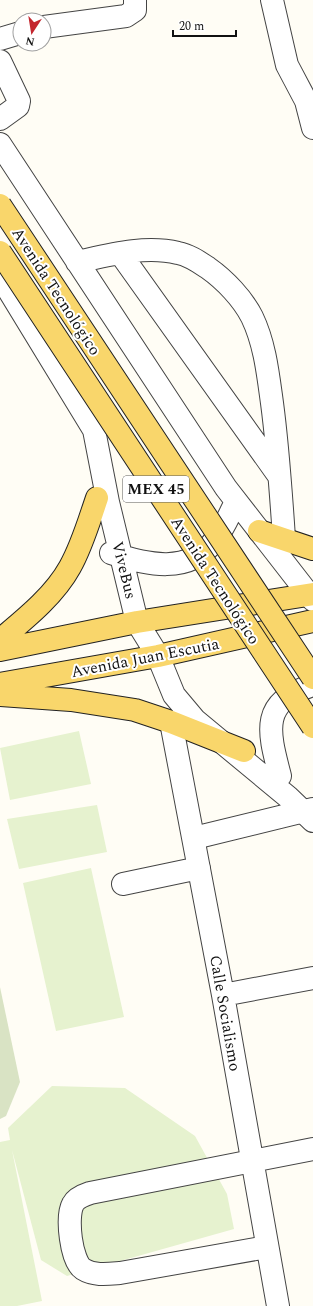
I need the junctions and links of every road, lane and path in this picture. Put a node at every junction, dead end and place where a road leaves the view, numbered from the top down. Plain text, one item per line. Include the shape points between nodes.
1 (135, 0) edge
2 (272, 0) edge
3 (52, 26) edge
4 (12, 35) edge
5 (0, 39) edge
6 (0, 61) edge
7 (309, 100) edge
8 (0, 119) edge
9 (313, 128) edge
10 (0, 144) edge
11 (0, 172) edge
12 (0, 205) edge
13 (0, 252) edge
14 (120, 253) junction
15 (77, 262) junction
16 (0, 276) edge
17 (0, 298) edge
18 (280, 477) junction
19 (97, 498) junction
20 (235, 504) junction
21 (260, 531) junction
22 (284, 538) junction
23 (313, 549) edge
24 (114, 554) junction
25 (312, 597) edge
26 (313, 621) edge
27 (137, 622) junction
28 (0, 640) edge
29 (0, 650) edge
30 (158, 656) junction
31 (313, 678) edge
32 (0, 684) edge
33 (313, 685) edge
34 (0, 695) edge
35 (171, 722) junction
36 (313, 727) edge
37 (223, 743) junction
38 (244, 750) junction
39 (280, 776) junction
40 (311, 811) edge
41 (194, 838) junction
42 (199, 868) junction
43 (123, 884) dead end
44 (313, 978) edge
45 (223, 995) junction
46 (313, 1149) edge
47 (252, 1161) junction
48 (267, 1247) junction
49 (278, 1306) edge

1 - 3 street via 135,10 126,16
2 - 7 street via 287,65
4 - 5 street
6 - 8 street via 20,101 18,106
7 - 9 street
10 - 15 street
11 - 20 street via 183,447
12 - 31 main road, Avenida Tecnológico / MEX 45, bridge
13 - 36 main road, Avenida Tecnológico / MEX 45, bridge
14 - 15 street
14 - 18 street
14 - 18 street via 156,250 179,253 196,260 215,273 240,299 252,317 261,343
15 - 20 street
16 - 24 street, ViveBus via 94,430
17 - 19 street via 66,403 79,434
18 - 22 street
19 - 24 street
19 - 28 main road via 70,568 53,591
20 - 21 street
20 - 24 street via 215,540 203,552 188,561 169,565 150,564
20 - 25 street
21 - 22 main road
21 - 25 street
22 - 23 main road
24 - 27 street
25 - 27 main road, Avenida Juan Escutia
26 - 30 main road, Avenida Juan Escutia
27 - 29 main road, Avenida Juan Escutia
27 - 30 street
30 - 32 main road, Avenida Juan Escutia
30 - 37 street via 174,695 195,720
30 - 38 street via 182,689 208,718
33 - 39 street via 286,696 275,708 272,746
34 - 35 main road via 71,700 135,710
35 - 37 main road
35 - 41 street, Calle Socialismo
37 - 38 main road
37 - 40 street
38 - 39 street
39 - 40 street
40 - 41 street
41 - 42 street, Calle Socialismo
42 - 43 street
42 - 45 street, Calle Socialismo
44 - 45 street
45 - 47 street, Calle Socialismo
46 - 47 street
47 - 48 street, Calle Socialismo
47 - 48 street via 90,1192 78,1198 73,1204 69,1227 75,1259 82,1269 104,1274
48 - 49 street, Calle Socialismo

